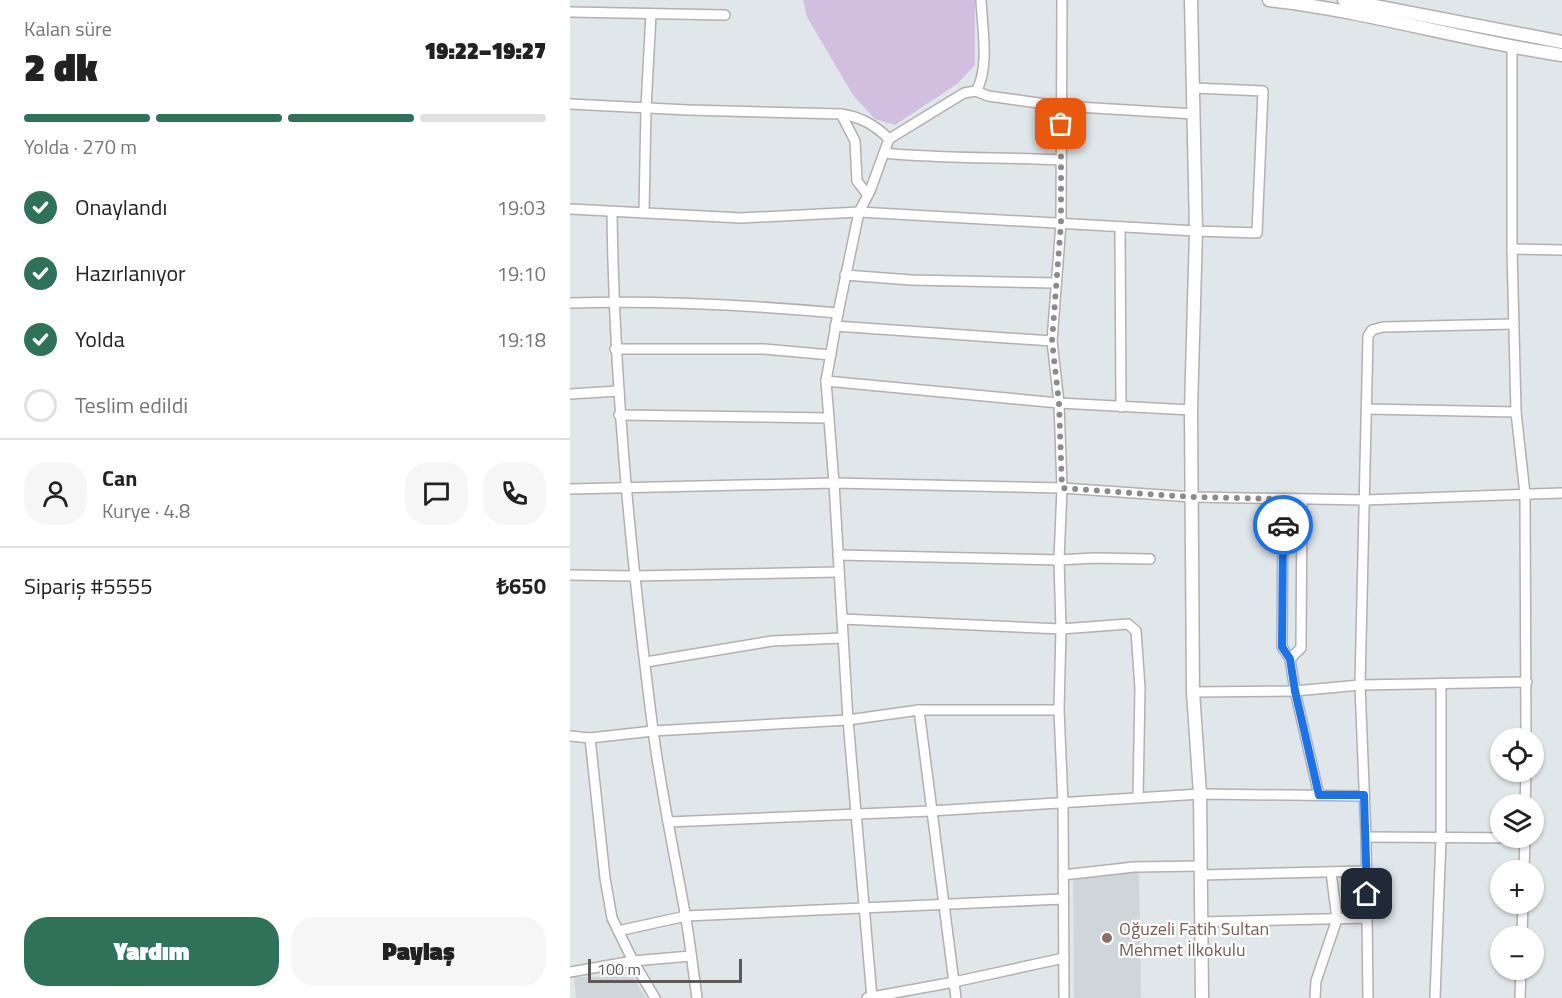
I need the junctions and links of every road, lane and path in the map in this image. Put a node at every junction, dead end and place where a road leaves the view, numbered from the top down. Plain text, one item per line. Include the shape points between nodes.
1 (981, 0) edge
2 (1062, 0) edge
3 (1191, 0) edge
4 (1269, 0) edge
5 (1344, 0) edge
6 (570, 12) edge
7 (651, 14) junction
8 (725, 15) dead end
9 (1562, 42) edge
10 (1512, 46) junction
11 (1562, 55) edge
12 (1194, 88) junction
13 (976, 91) junction
14 (570, 104) edge
15 (1061, 106) junction
16 (646, 108) junction
17 (842, 114) junction
18 (1194, 114) junction
19 (889, 139) junction
20 (884, 153) junction
21 (1061, 160) junction
22 (868, 195) junction
23 (570, 209) edge
24 (612, 212) junction
25 (859, 212) junction
26 (644, 213) junction
27 (1061, 223) junction
28 (1119, 227) junction
29 (1196, 231) junction
30 (1512, 249) junction
31 (1562, 250) edge
32 (845, 275) junction
33 (1056, 283) junction
34 (613, 301) junction
35 (570, 303) edge
36 (838, 313) junction
37 (1514, 324) junction
38 (836, 326) junction
39 (1052, 341) junction
40 (615, 349) junction
41 (831, 355) junction
42 (826, 381) junction
43 (618, 391) junction
44 (570, 394) edge
45 (1059, 403) junction
46 (1121, 406) junction
47 (1366, 409) junction
48 (1191, 410) junction
49 (1516, 412) junction
50 (619, 415) junction
51 (829, 418) junction
52 (834, 483) junction
53 (626, 487) junction
54 (1062, 488) junction
55 (570, 489) edge
56 (1525, 494) junction
57 (1562, 494) edge
58 (1192, 497) junction
59 (1283, 499) junction
60 (1302, 499) junction
61 (1365, 500) junction
62 (838, 555) junction
63 (1150, 559) dead end
64 (1059, 560) junction
65 (839, 572) junction
66 (570, 575) edge
67 (633, 576) junction
68 (842, 619) junction
69 (1061, 629) junction
70 (843, 638) junction
71 (1290, 659) junction
72 (646, 662) junction
73 (1527, 682) junction
74 (1441, 683) junction
75 (1360, 685) junction
76 (1295, 691) junction
77 (1193, 692) junction
78 (919, 710) junction
79 (1059, 710) junction
80 (848, 720) junction
81 (1526, 728) edge
82 (653, 731) junction
83 (570, 736) edge
84 (590, 738) junction
85 (1200, 794) junction
86 (1319, 795) junction
87 (1364, 795) junction
88 (1138, 798) junction
89 (1063, 804) junction
90 (931, 811) junction
91 (856, 814) junction
92 (668, 822) junction
93 (1366, 837) junction
94 (1441, 838) junction
95 (1490, 838) edge
96 (1201, 870) junction
97 (1366, 871) junction
98 (1332, 872) junction
99 (1063, 875) junction
100 (1063, 899) junction
101 (944, 906) junction
102 (865, 908) junction
103 (686, 916) junction
104 (1367, 918) junction
105 (1337, 919) junction
106 (1202, 922) junction
107 (618, 931) junction
108 (691, 956) junction
109 (1064, 958) junction
110 (633, 961) junction
111 (570, 972) edge
112 (1521, 980) edge
113 (954, 982) junction
114 (655, 998) edge
115 (697, 998) edge
116 (870, 998) edge
117 (956, 998) edge
118 (1064, 998) edge
119 (1202, 998) edge
120 (1315, 998) edge
121 (1368, 998) edge
122 (1435, 998) edge
123 (1520, 998) edge

1 - 13 street via 984,53 982,82
2 - 15 street
3 - 12 street
4 - 10 street
5 - 9 street
6 - 7 street
7 - 8 street
7 - 16 street
10 - 11 street
10 - 30 street
12 - 18 street
12 - 29 street via 1263,92 1257,233
13 - 15 street
13 - 19 street via 964,93
14 - 16 street
15 - 18 street
15 - 21 street
16 - 17 street
16 - 26 street
17 - 19 street via 859,117
17 - 22 street via 855,141 857,181
18 - 29 street
19 - 20 street
20 - 21 street via 927,158
20 - 22 street
21 - 27 street
22 - 25 street
23 - 24 street
24 - 26 street
24 - 34 street
25 - 26 street via 741,218
25 - 27 street
25 - 32 street
27 - 28 street
27 - 33 street
28 - 29 street
28 - 46 street
29 - 48 street
30 - 31 street
30 - 37 street
32 - 33 street
32 - 36 street
33 - 39 street
34 - 35 street
34 - 36 street via 729,304
34 - 40 street
36 - 38 street
37 - 47 street via 1372,330 1368,336
37 - 49 street
38 - 39 street
38 - 41 street
39 - 45 street
40 - 41 street via 764,349
40 - 43 street
41 - 42 street
42 - 45 street
42 - 51 street
43 - 44 street
43 - 50 street
45 - 46 street
45 - 54 street
46 - 48 street
47 - 49 street
47 - 61 street
48 - 58 street
49 - 56 street
50 - 51 street
50 - 53 street
51 - 52 street
52 - 53 street
52 - 54 street
52 - 62 street
53 - 55 street
53 - 67 street
54 - 58 street
54 - 64 street
56 - 57 street
56 - 61 street
56 - 73 street
58 - 59 street
58 - 77 street
59 - 60 street
59 - 71 street via 1282,647
60 - 61 street
60 - 71 street via 1301,648
61 - 75 street
62 - 64 street
62 - 65 street
63 - 64 street
64 - 69 street
65 - 67 street
65 - 68 street
66 - 67 street
67 - 72 street
68 - 69 street
68 - 70 street
69 - 79 street
69 - 88 street via 1128,624 1136,631 1140,687
70 - 72 street via 772,640
70 - 80 street
71 - 76 street
72 - 82 street
73 - 74 street
73 - 81 street
74 - 75 street
74 - 94 street
75 - 76 street
75 - 87 street
76 - 77 street
76 - 86 street
77 - 85 street
78 - 79 street
78 - 80 street
78 - 90 street
79 - 89 street
80 - 82 street
80 - 91 street
82 - 84 street
82 - 92 street
83 - 84 street
84 - 107 street via 605,878
85 - 86 street
85 - 88 street
85 - 96 street
86 - 87 street
87 - 93 street
88 - 89 street
89 - 90 street
89 - 99 street
90 - 91 street
90 - 101 street
91 - 92 street
91 - 102 street
92 - 103 street
93 - 94 street
93 - 97 street
94 - 95 street
94 - 122 street
96 - 98 street
96 - 99 street via 1134,867
96 - 106 street
97 - 98 street
97 - 104 street
98 - 105 street
99 - 100 street
100 - 101 street
100 - 109 street
101 - 102 street
101 - 113 street
102 - 103 street
102 - 116 street
103 - 107 street
103 - 108 street
104 - 105 street
104 - 121 street
105 - 106 street
105 - 120 street via 1316,981
106 - 119 street
107 - 110 street
108 - 110 street
108 - 115 street
109 - 113 street
109 - 118 street
110 - 111 street
110 - 114 street
112 - 123 street
113 - 116 street
113 - 117 street

